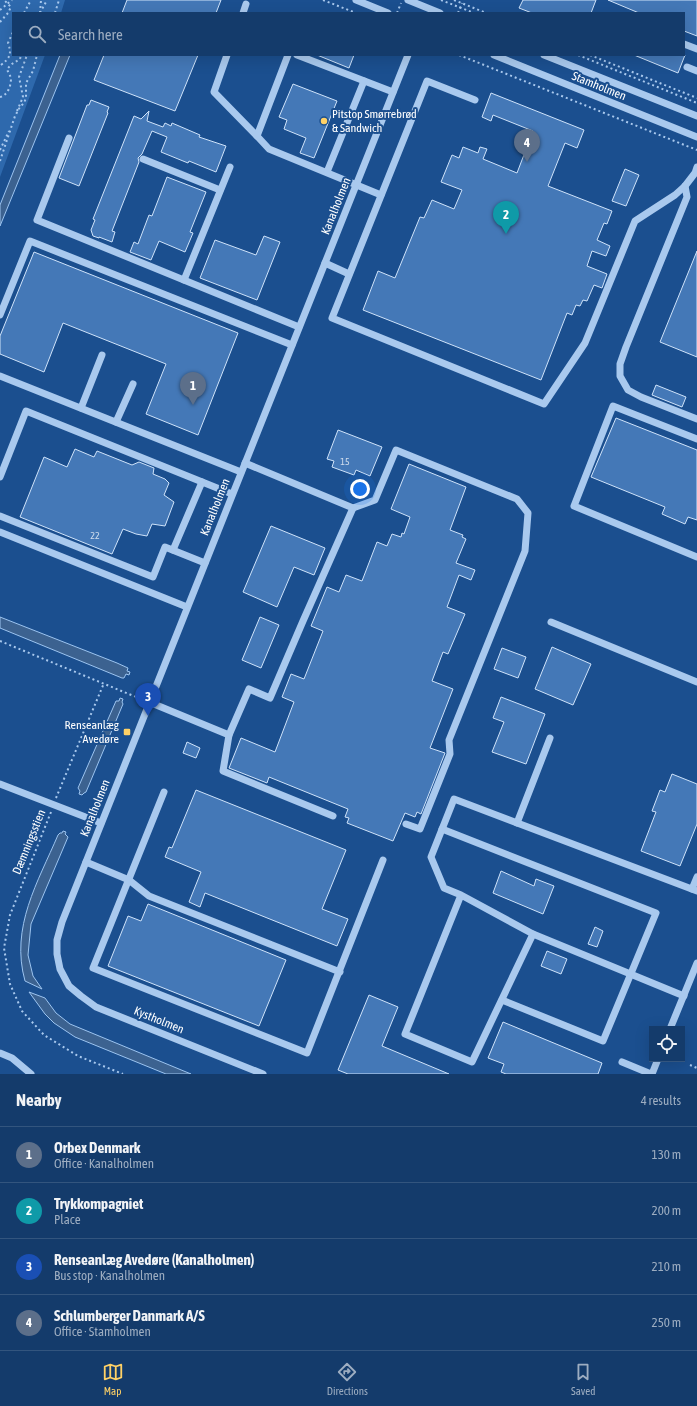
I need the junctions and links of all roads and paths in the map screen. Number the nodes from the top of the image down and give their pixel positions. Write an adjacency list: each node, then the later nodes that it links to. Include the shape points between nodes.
1 (5, 0): 13 (path); 15 (path)
2 (12, 0): 15 (path)
3 (31, 0): 20 (path)
4 (40, 0): 21 (path)
5 (47, 0): 22 (path)
6 (59, 0): 23 (path)
7 (323, 0): 25 (path)
8 (356, 0): 26 (street)
9 (402, 0): 27 (path)
10 (408, 0): 19 (street)
11 (442, 0): 17 (path)
12 (454, 0): 14 (path)
13 (0, 2)
14 (462, 3): 17 (path); 31 (path)
15 (8, 4): 18 (path); 32 (path, via 11,7)
16 (246, 4): 24 (street)
17 (460, 8): 29 (path); 30 (path)
18 (0, 10)
19 (425, 10): 28 (street)
20 (25, 12)
21 (40, 12)
22 (41, 12)
23 (55, 12)
24 (243, 12)
25 (353, 12)
26 (386, 12)
27 (397, 12)
28 (435, 12)
29 (458, 12)
30 (471, 12)
31 (484, 12)
32 (0, 22)
33 (12, 34): 48 (path, via 8,43 10,55)
34 (685, 44): 35 (street)
35 (697, 49)
36 (21, 56): 53 (path, via 7,69 11,77 9,87 4,96)
37 (28, 56): 58 (path, via 19,77 23,97)
38 (37, 56): 58 (path, via 33,71 26,82 26,98)
39 (227, 56): 59 (street, via 214,92)
40 (288, 56): 59 (street)
41 (300, 56): 51 (street)
42 (408, 56): 52 (street, Kanalholmen)
43 (462, 56): 63 (path)
44 (496, 56): 60 (street, Stamholmen)
45 (547, 56): 57 (street, Stamholmen)
46 (580, 56): 56 (path)
47 (592, 56): 54 (path)
48 (0, 65)
49 (687, 67): 50 (street)
50 (697, 71)
51 (364, 81): 52 (street); 68 (street)
52 (393, 92): 69 (street, Kanalholmen)
53 (0, 96)
54 (697, 98)
55 (475, 100): 72 (street, via 427,81)
56 (697, 103)
57 (697, 116)
58 (14, 122): 62 (path); 65 (path)
59 (257, 136): 68 (street, via 269,149)
60 (697, 137)
61 (69, 138): 75 (street, via 37,220)
62 (0, 150)
63 (697, 150)
64 (143, 159): 71 (street)
65 (0, 161)
66 (230, 167): 71 (street)
67 (696, 171): 70 (street)
68 (327, 172): 69 (street)
69 (356, 184): 72 (street); 73 (street, Kanalholmen)
70 (685, 186): 74 (street, via 635,221 585,343 544,404 332,318); 83 (street, via 687,197 624,353 620,364 620,376 628,390)
71 (220, 190): 75 (street)
72 (381, 195): 74 (street)
73 (324, 263): 74 (street); 77 (street, Kanalholmen)
74 (349, 274)
75 (184, 280): 77 (street)
76 (0, 315): 78 (street, via 30,240)
77 (299, 327): 78 (street, Kanalholmen)
78 (292, 345): 86 (street, Kanalholmen)
79 (102, 355): 82 (street)
80 (0, 376): 82 (street)
81 (132, 384): 84 (street)
82 (81, 408): 84 (street)
83 (697, 419)
84 (116, 422): 87 (street)
85 (697, 440): 95 (street, via 613,406 574,506)
86 (245, 463): 87 (street, Kanalholmen); 91 (street)
87 (241, 472): 90 (street, Kanalholmen)
88 (0, 477): 89 (street, via 26,411)
89 (202, 482): 90 (street); 94 (street)
90 (232, 494): 96 (street, Kanalholmen)
91 (353, 508): 103 (street, via 270,698 249,689); 111 (street, via 375,500 396,450 517,499 528,513 526,551 449,740 450,754 420,829)
92 (0, 516): 94 (street, via 153,576 165,547)
93 (0, 532): 97 (street)
94 (173, 550): 96 (street)
95 (697, 557)
96 (205, 563): 97 (street, Kanalholmen)
97 (188, 607): 102 (street, Kanalholmen)
98 (551, 622): 100 (street)
99 (0, 641): 101 (path)
100 (697, 682)
101 (104, 683): 102 (path); 107 (path, Dæmningsstien)
102 (150, 702): 103 (street); 109 (street, Kanalholmen)
103 (229, 735): 108 (street, via 223,771)
104 (550, 738): 110 (street)
105 (0, 784): 107 (street)
106 (164, 792): 116 (street)
107 (54, 805): 109 (street); 133 (path, Dæmningsstien, via 10,915 4,948 10,984 22,1011 44,1036 78,1056)
108 (333, 816)
109 (101, 823): 114 (street, Kanalholmen)
110 (517, 823): 112 (street, via 454,798); 117 (street)
111 (406, 824)
112 (442, 828): 118 (street, via 431,857 444,888); 123 (street, via 656,912)
113 (383, 860): 122 (street)
114 (86, 862): 116 (street); 121 (street, Kanalholmen, via 57,940)
115 (697, 877): 117 (street)
116 (129, 880): 122 (street, via 149,896); 122 (street, via 93,968 307,1053)
117 (694, 890)
118 (462, 895): 119 (street); 125 (street, via 405,1034 472,1062)
119 (533, 934): 123 (street); 125 (street)
120 (697, 964): 124 (street)
121 (60, 969): 134 (street, Kystholmen, via 69,986 96,1007)
122 (340, 972)
123 (631, 974): 124 (street); 125 (street, via 603,1041)
124 (684, 996): 126 (street)
125 (502, 1000)
126 (671, 1026)
127 (0, 1053): 132 (street, via 12,1058)
128 (622, 1062): 135 (street)
129 (657, 1062): 135 (street)
130 (690, 1065): 131 (path)
131 (697, 1068)
132 (31, 1074)
133 (123, 1074)
134 (263, 1074)
135 (652, 1074)

